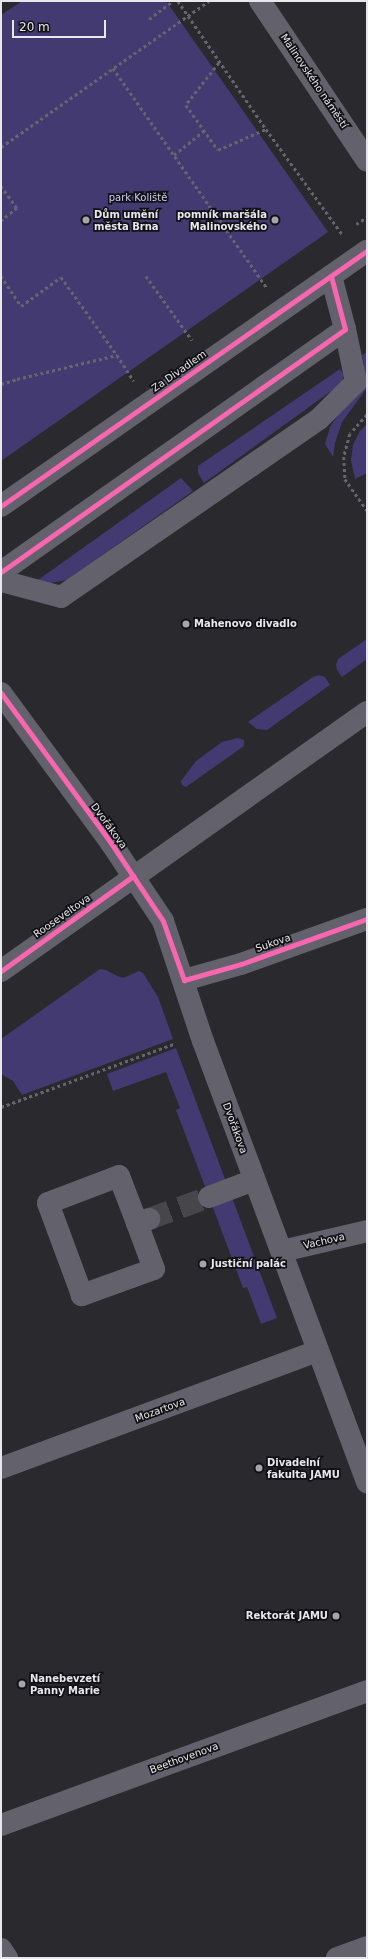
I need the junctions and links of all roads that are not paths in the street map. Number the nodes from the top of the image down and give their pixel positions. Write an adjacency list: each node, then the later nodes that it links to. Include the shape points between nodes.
1 (260, 1): 2 (street, Malinovského náměstí)
2 (367, 161)
3 (363, 253): 4 (street, Za Divadlem)
4 (331, 276): 5 (street); 6 (street, Za Divadlem)
5 (345, 329): 7 (street); 8 (street, via 356,382 319,420 61,597)
6 (1, 506)
7 (1, 572)
8 (1, 581)
9 (1, 693): 11 (street, Dvořákova)
10 (367, 712): 11 (street, Rooseveltova)
11 (133, 876): 13 (street, Rooseveltova); 14 (street, Dvořákova, via 163,921)
12 (367, 919): 14 (street, Sukova, via 241,964)
13 (1, 971)
14 (184, 980): 15 (street, Dvořákova, via 203,1041)
15 (254, 1180): 16 (street); 19 (street, Dvořákova)
16 (209, 1197)
17 (143, 1221): 17 (street, via 119,1176 48,1203 82,1295 154,1269)
18 (367, 1231): 19 (street, Vachova)
19 (282, 1251): 20 (street, Dvořákova)
20 (318, 1351): 21 (street, Mozartova); 22 (street, Dvořákova)
21 (1, 1468)
22 (367, 1483)
23 (367, 1691): 24 (street, Beethovenova)
24 (1, 1825)
25 (367, 1947): 28 (street)
26 (1, 1949): 27 (street)
27 (7, 1958)
28 (337, 1958)

